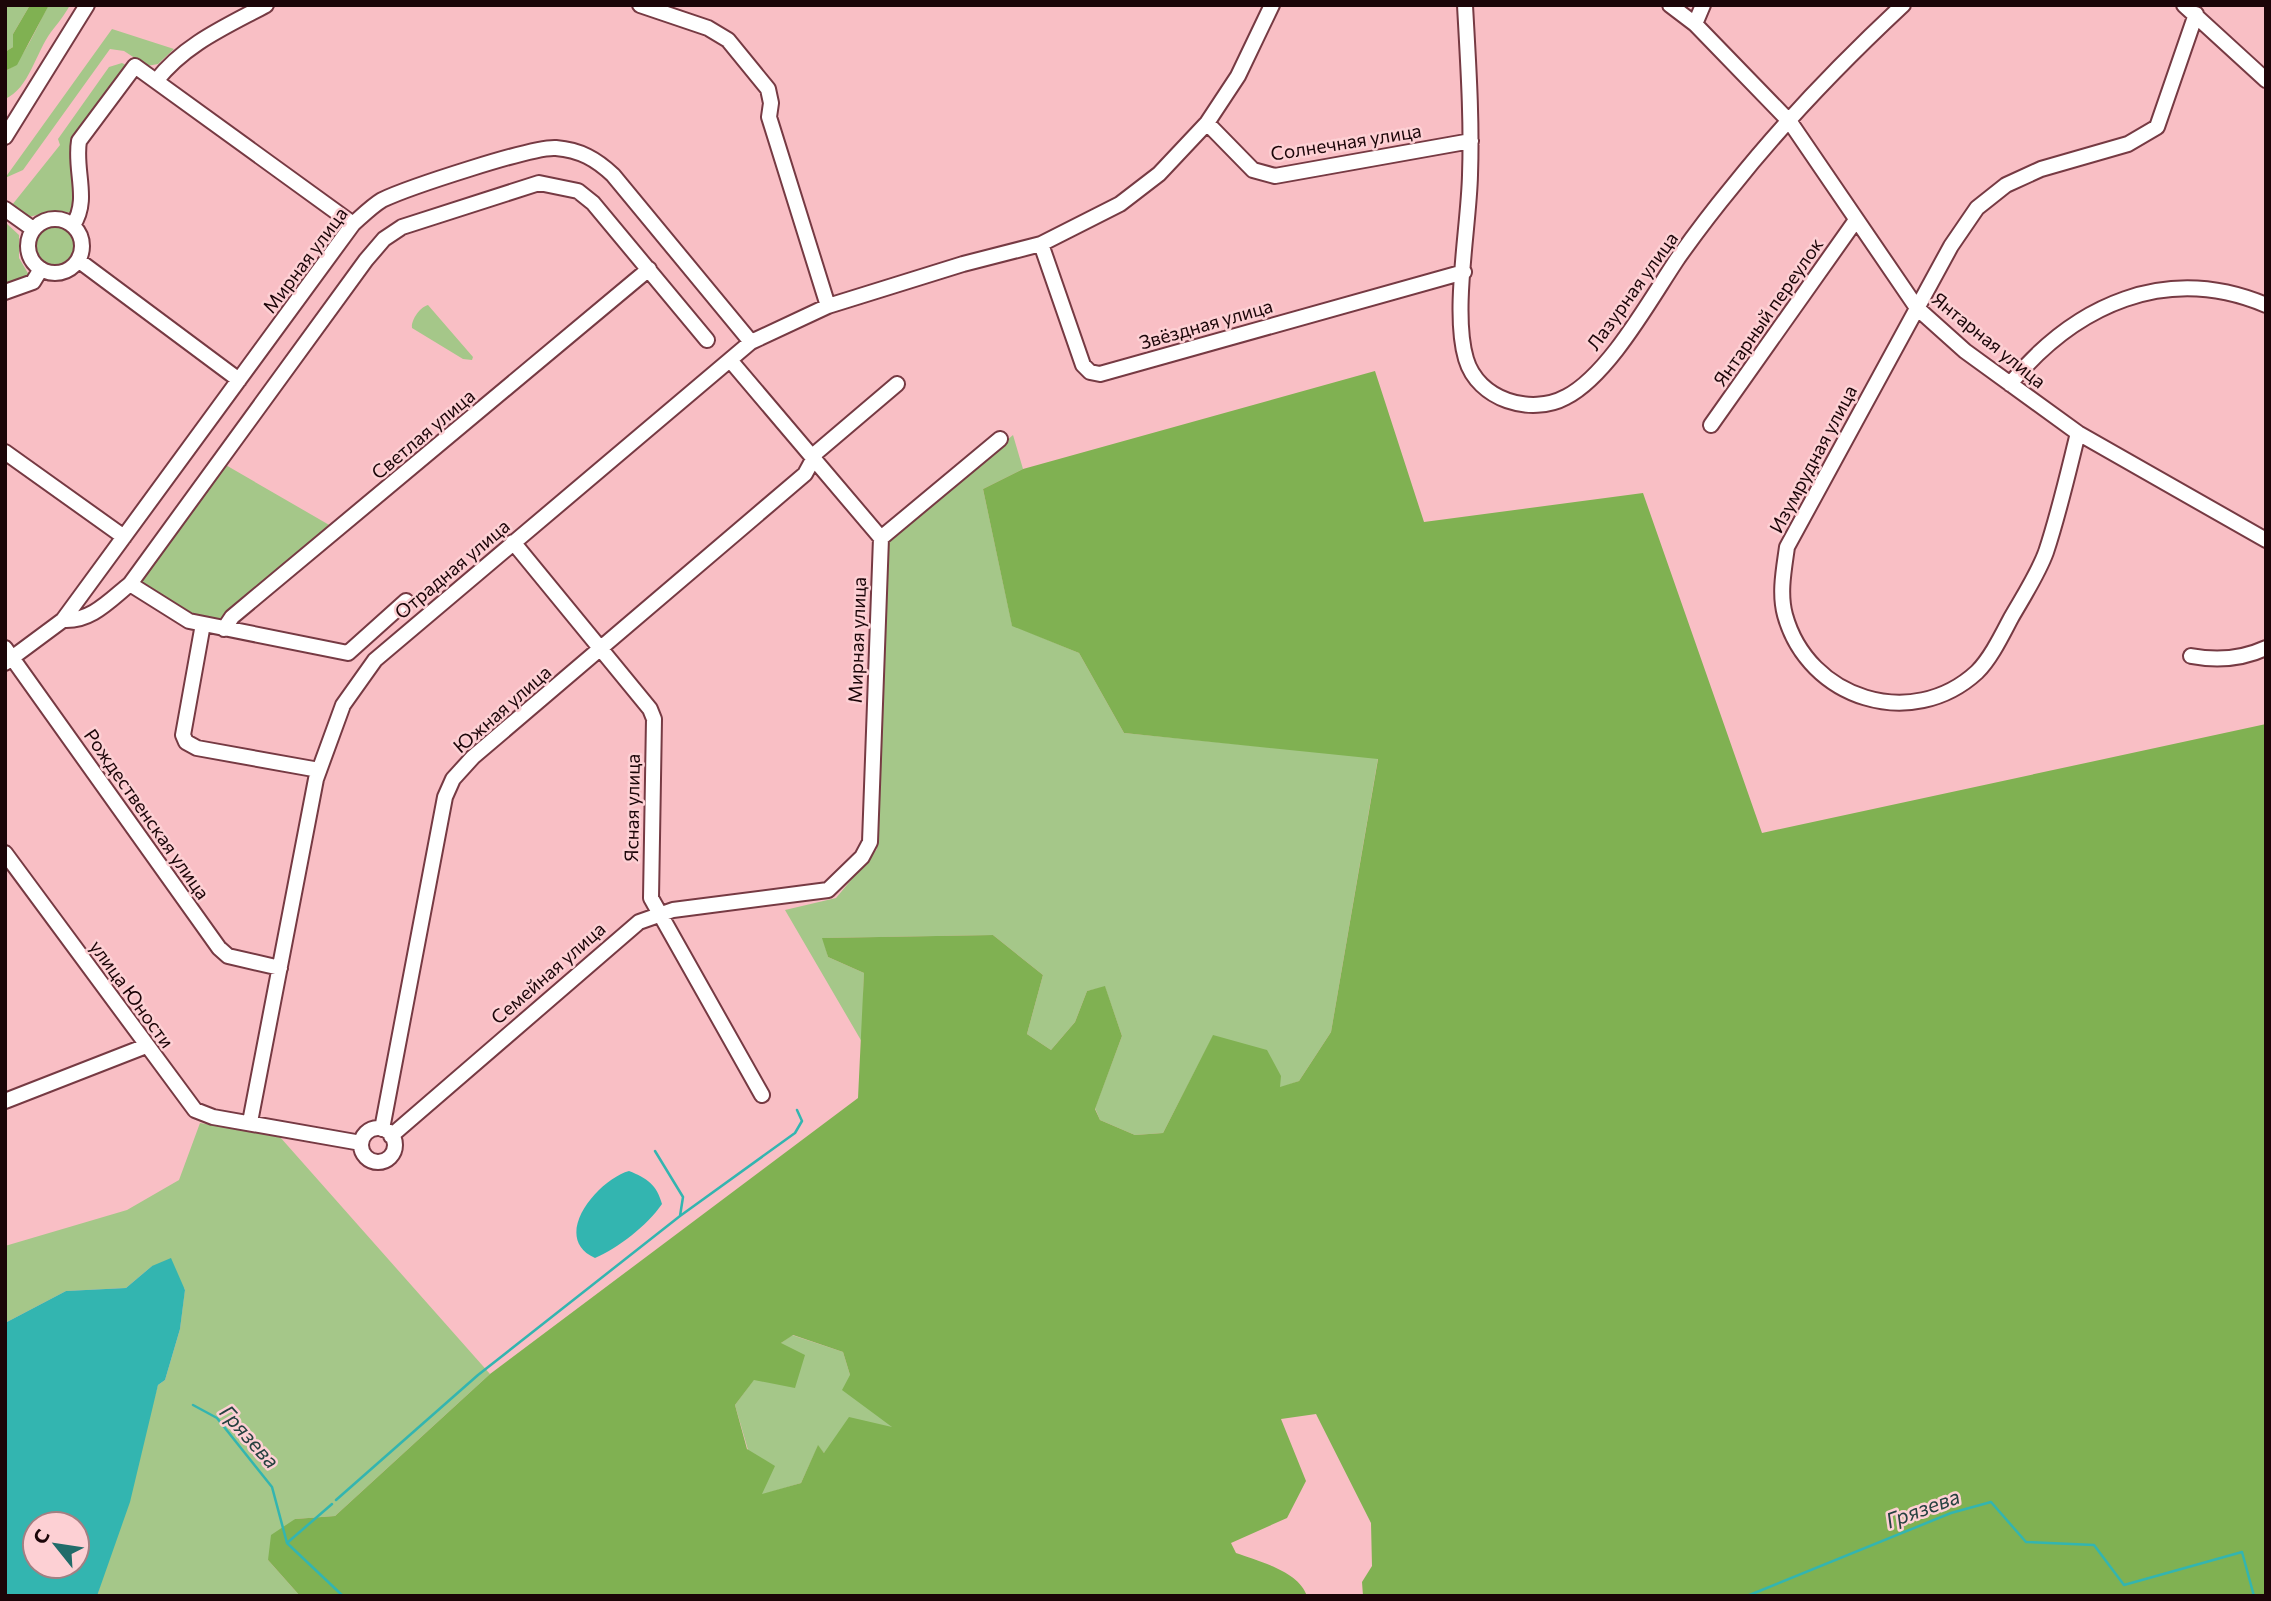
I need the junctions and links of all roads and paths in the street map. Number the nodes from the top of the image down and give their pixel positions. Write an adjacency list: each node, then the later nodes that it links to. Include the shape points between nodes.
1 (87, 5): 15 (street)
2 (266, 5): 12 (street, via 178,55)
3 (640, 5): 29 (street, via 720,34 768,89 769,117)
4 (1272, 5): 14 (street, Отрадная улица, via 1238,76)
5 (1465, 5): 16 (street, Лазурная улица)
6 (1670, 5): 10 (street, Янтарная улица)
7 (1703, 5): 10 (street)
8 (1903, 5): 13 (street, Лазурная улица)
9 (2190, 9): 11 (street); 30 (street, Изумрудная улица, via 2157,127 2127,144 2041,169 2006,185 1977,208)
10 (1695, 24): 13 (street, Янтарная улица)
11 (2266, 80)
12 (156, 81): 19 (street); 20 (street, via 135,66 79,141 82,207)
13 (1790, 122): 18 (street, Янтарная улица); 26 (street, Лазурная улица, via 1680,255 1616,350 1568,397 1551,404 1521,406 1505,400 1477,378 1467,363 1460,334)
14 (1207, 123): 16 (street, Солнечная улица, via 1253,170 1275,176); 22 (street, Отрадная улица, via 1159,174 1120,204)
15 (5, 137)
16 (1471, 141): 26 (street, Лазурная улица)
17 (5, 209): 21 (street)
18 (1856, 220): 30 (street, Янтарная улица); 37 (street, Янтарный переулок)
19 (353, 224): 32 (street, Мирная улица, via 382,201 527,152 554,148 577,152 598,160 613,174); 34 (street, Мирная улица)
20 (74, 225): 21 (street, via 52,218); 23 (street, via 82,242)
21 (33, 229): 24 (street, via 28,249)
22 (1041, 244): 26 (street, Звёздная улица, via 1083,365 1100,374); 29 (street, Отрадная улица)
23 (78, 260): 24 (street, via 59,273); 34 (street)
24 (41, 269): 27 (street, via 33,282)
25 (649, 270): 31 (street, Мирная улица); 46 (street, Мирная улица, via 593,203 561,185 540,183 402,227 366,260); 50 (street, Светлая улица, via 232,617)
26 (1464, 272)
27 (5, 292)
28 (2266, 305): 36 (street, via 2206,289 2166,289 2123,298 2087,313 2052,338)
29 (828, 306): 32 (street, Отрадная улица)
30 (1917, 308): 36 (street, Янтарная улица); 38 (street, Изумрудная улица, via 1787,547 1785,614 1798,648 1819,672 1844,691 1897,704 1955,687 1978,671 2045,554)
31 (707, 340)
32 (751, 342): 33 (street, Отрадная улица)
33 (730, 360): 41 (street); 45 (street, Отрадная улица)
34 (240, 380): 42 (street, Мирная улица)
35 (897, 384): 41 (street, Южная улица, via 817,452)
36 (2010, 384): 38 (street, Янтарная улица)
37 (1711, 425)
38 (2078, 433): 44 (street, Янтарная улица)
39 (1000, 439): 43 (street)
40 (5, 452): 42 (street)
41 (814, 461): 43 (street); 52 (street, Южная улица, via 806,474)
42 (124, 537): 48 (street, Мирная улица)
43 (881, 538): 57 (street, Мирная улица, via 870,842 862,857 828,890)
44 (2266, 540)
45 (513, 542): 52 (street, Ясная улица); 55 (street, Отрадная улица, via 375,660 343,705)
46 (130, 583): 48 (street, Мирная улица, via 97,612); 49 (street, via 189,621)
47 (406, 601): 50 (street, via 348,653)
48 (63, 620): 54 (street, Мирная улица)
49 (203, 624): 50 (street); 55 (street, via 183,735 186,742)
50 (225, 629)
51 (2266, 648): 53 (street, via 2250,655)
52 (600, 649): 58 (street, Ясная улица, via 654,719 649,889); 64 (street, Южная улица, via 473,757 453,779 445,797)
53 (2191, 656)
54 (8, 657): 59 (street, Рождественская улица, via 219,948 228,956)
55 (318, 771): 59 (street, Отрадная улица)
56 (5, 853): 60 (street, улица Юности)
57 (758, 899): 58 (street, Семейная улица)
58 (656, 913): 61 (street, Ясная улица); 64 (street, Семейная улица, via 639,922)
59 (280, 968): 63 (street, Отрадная улица)
60 (146, 1046): 62 (street); 63 (street, улица Юности, via 195,1110)
61 (762, 1095)
62 (5, 1101)
63 (250, 1122): 65 (street, улица Юности)
64 (387, 1133): 65 (street, via 366,1133); 65 (street, via 393,1152 381,1162 366,1157)
65 (361, 1143)

